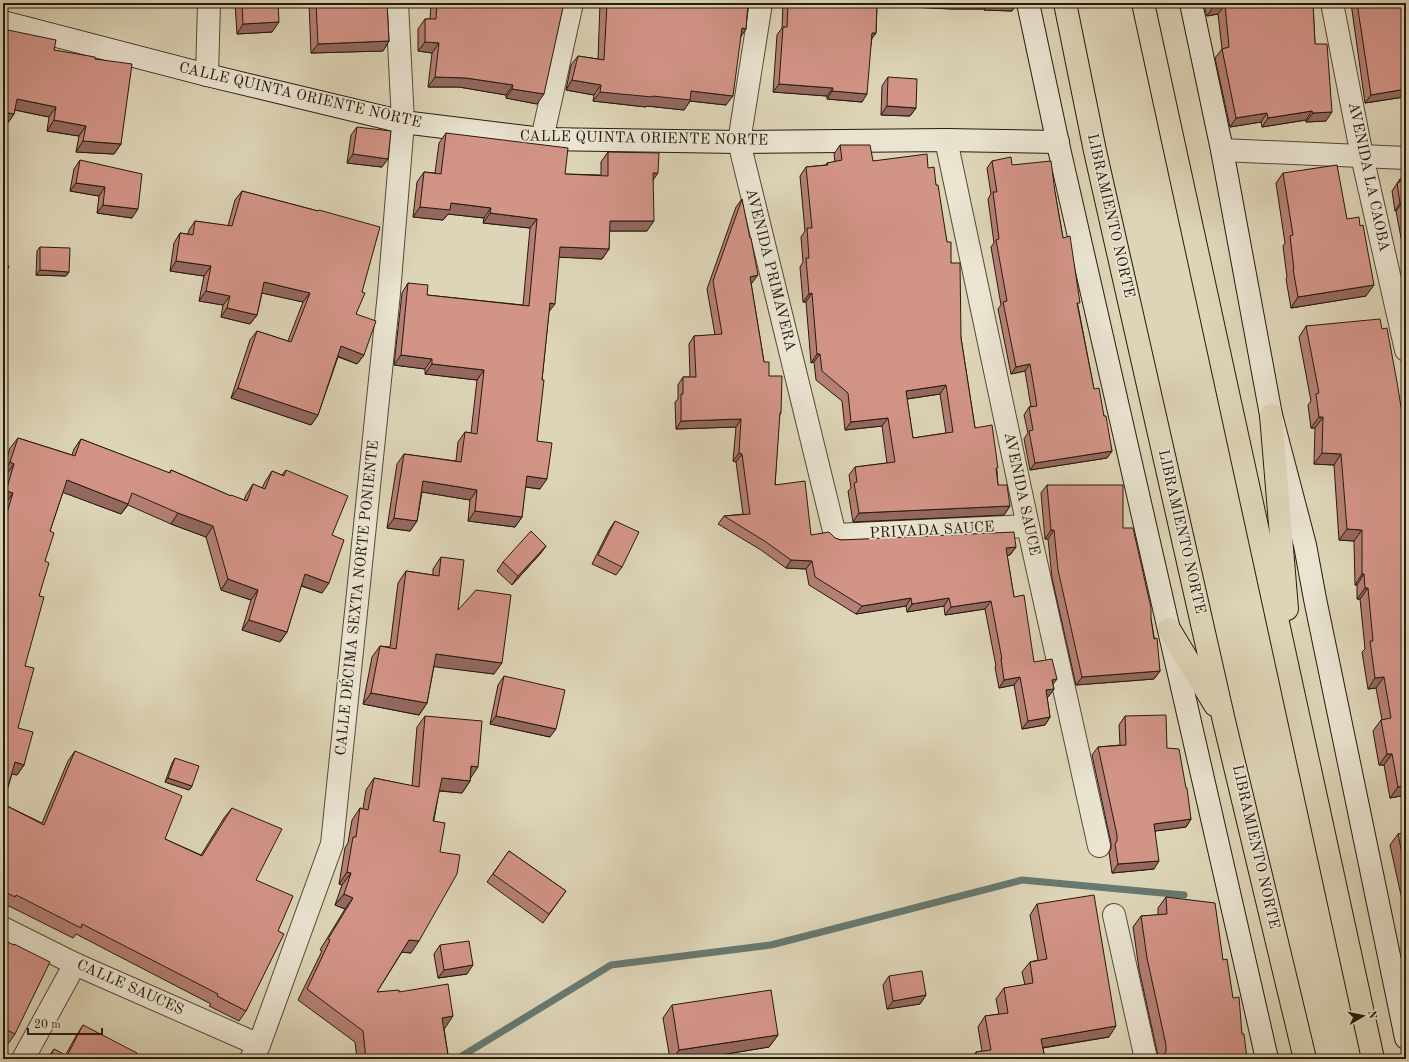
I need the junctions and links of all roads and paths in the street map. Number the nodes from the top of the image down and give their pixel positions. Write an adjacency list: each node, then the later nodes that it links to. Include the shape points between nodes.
1 (209, 3): 11 (street)
2 (397, 3): 12 (street, CALLE DÉCIMA SEXTA NORTE PONIENTE)
3 (572, 3): 13 (street)
4 (761, 3): 15 (street, AVENIDA PRIMAVERA)
5 (1028, 3): 16 (street)
6 (1065, 3): 26 (highway, LIBRAMIENTO NORTE, via 1095,151)
7 (1143, 3): 25 (highway)
8 (1192, 3): 17 (street)
9 (1332, 3): 18 (street, AVENIDA LA CAOBA)
10 (3, 22): 11 (street, CALLE QUINTA ORIENTE NORTE)
11 (207, 75): 12 (street, CALLE QUINTA ORIENTE NORTE)
12 (403, 122): 13 (street, CALLE QUINTA ORIENTE NORTE); 32 (street, CALLE DÉCIMA SEXTA NORTE PONIENTE, via 389,293 332,844)
13 (542, 139): 15 (street, CALLE QUINTA ORIENTE NORTE)
14 (946, 140): 15 (street, CALLE QUINTA ORIENTE NORTE); 16 (street, CALLE QUINTA ORIENTE NORTE); 22 (street, AVENIDA SAUCE)
15 (739, 142): 23 (street, AVENIDA PRIMAVERA)
16 (1058, 142): 24 (street)
17 (1222, 150): 18 (street); 21 (street)
18 (1362, 156): 19 (street); 20 (street, AVENIDA LA CAOBA)
19 (1406, 158)
20 (1406, 350)
21 (1271, 416): 25 (highway); 31 (street, via 1305,545)
22 (1028, 526): 23 (street, PRIVADA SAUCE); 27 (street, AVENIDA SAUCE)
23 (835, 535)
24 (1169, 629): 26 (highway); 35 (street)
25 (1293, 694): 37 (highway)
26 (1224, 721): 36 (highway, LIBRAMIENTO NORTE)
27 (1099, 846)
28 (1114, 916): 34 (street)
29 (3, 928): 30 (street, CALLE SAUCES)
30 (75, 964): 32 (street, CALLE SAUCES); 33 (street)
31 (1406, 1038)
32 (255, 1052)
33 (23, 1059)
34 (1146, 1059)
35 (1267, 1059)
36 (1305, 1059)
37 (1373, 1059)

